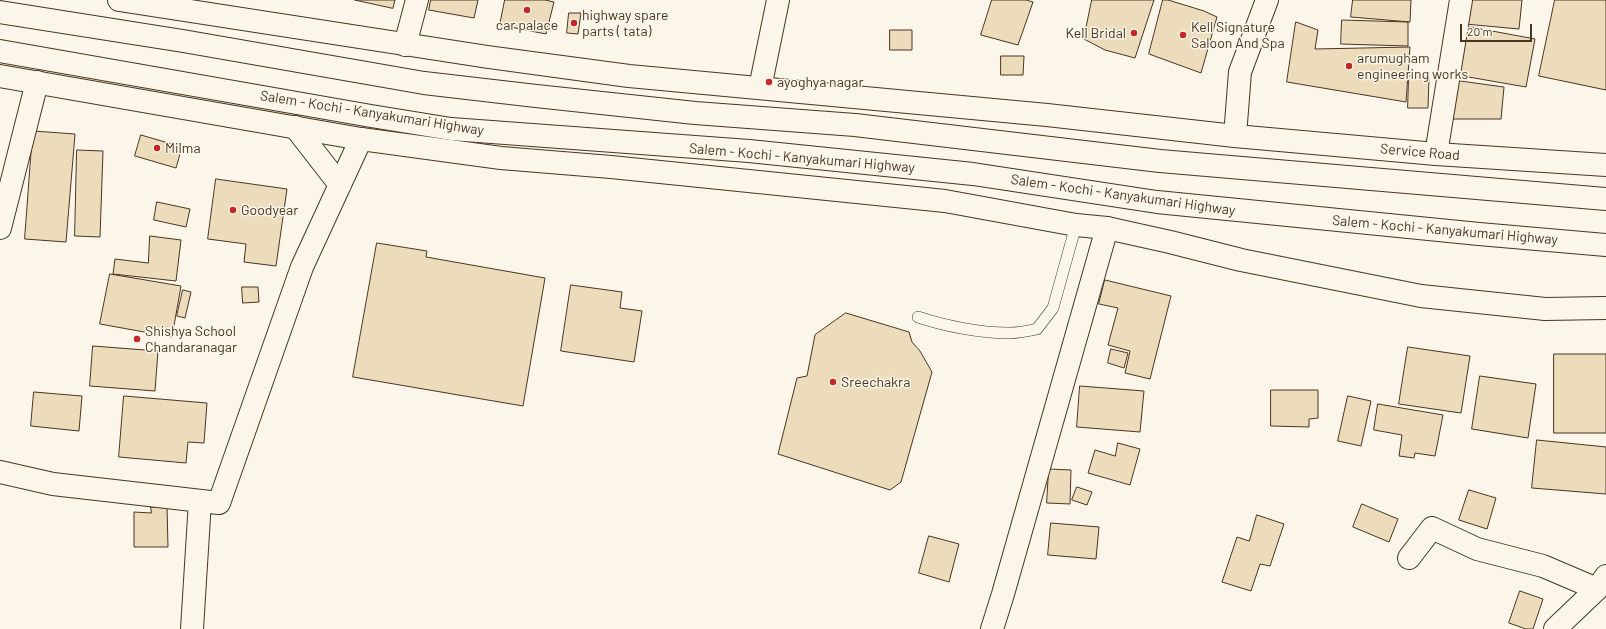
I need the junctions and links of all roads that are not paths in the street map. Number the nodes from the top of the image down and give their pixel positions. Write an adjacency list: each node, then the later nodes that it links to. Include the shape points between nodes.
1 (119, 0): 6 (main road, Service Road)
2 (417, 0): 8 (main road)
3 (778, 0): 12 (main road)
4 (1267, 0): 14 (main road, via 1240,72)
5 (1461, 0): 16 (main road)
6 (146, 2): 8 (main road, Service Road)
7 (0, 12): 19 (main road, via 424,83 695,113 855,125 1160,161)
8 (405, 45): 12 (main road, Service Road, via 629,76)
9 (0, 51): 23 (main road, Salem - Kochi - Kanyakumari Highway, via 451,129 749,151 973,174 1158,202)
10 (0, 76): 11 (main road)
11 (37, 82): 13 (main road); 21 (main road)
12 (760, 88): 14 (main road, Service Road)
13 (296, 127): 15 (main road); 18 (main road)
14 (1235, 136): 16 (main road, Service Road)
15 (360, 139): 18 (main road); 20 (main road, via 501,158 945,201)
16 (1436, 154): 17 (main road, Service Road)
17 (1606, 165)
18 (340, 185): 27 (main road, via 302,267 219,503)
19 (1606, 199)
20 (1076, 225): 22 (main road); 25 (lane, via 1053,308 1036,329 1010,334 966,329)
21 (0, 228)
22 (1107, 228): 24 (main road, via 1241,260 1421,296 1545,309); 31 (main road)
23 (1606, 245)
24 (1606, 308)
25 (918, 317)
26 (0, 472): 27 (main road, via 53,484)
27 (200, 501): 30 (main road)
28 (1409, 558): 29 (main road, via 1432,528 1477,549)
29 (1601, 583): 32 (main road)
30 (192, 629)
31 (992, 629)
32 (1555, 629)

